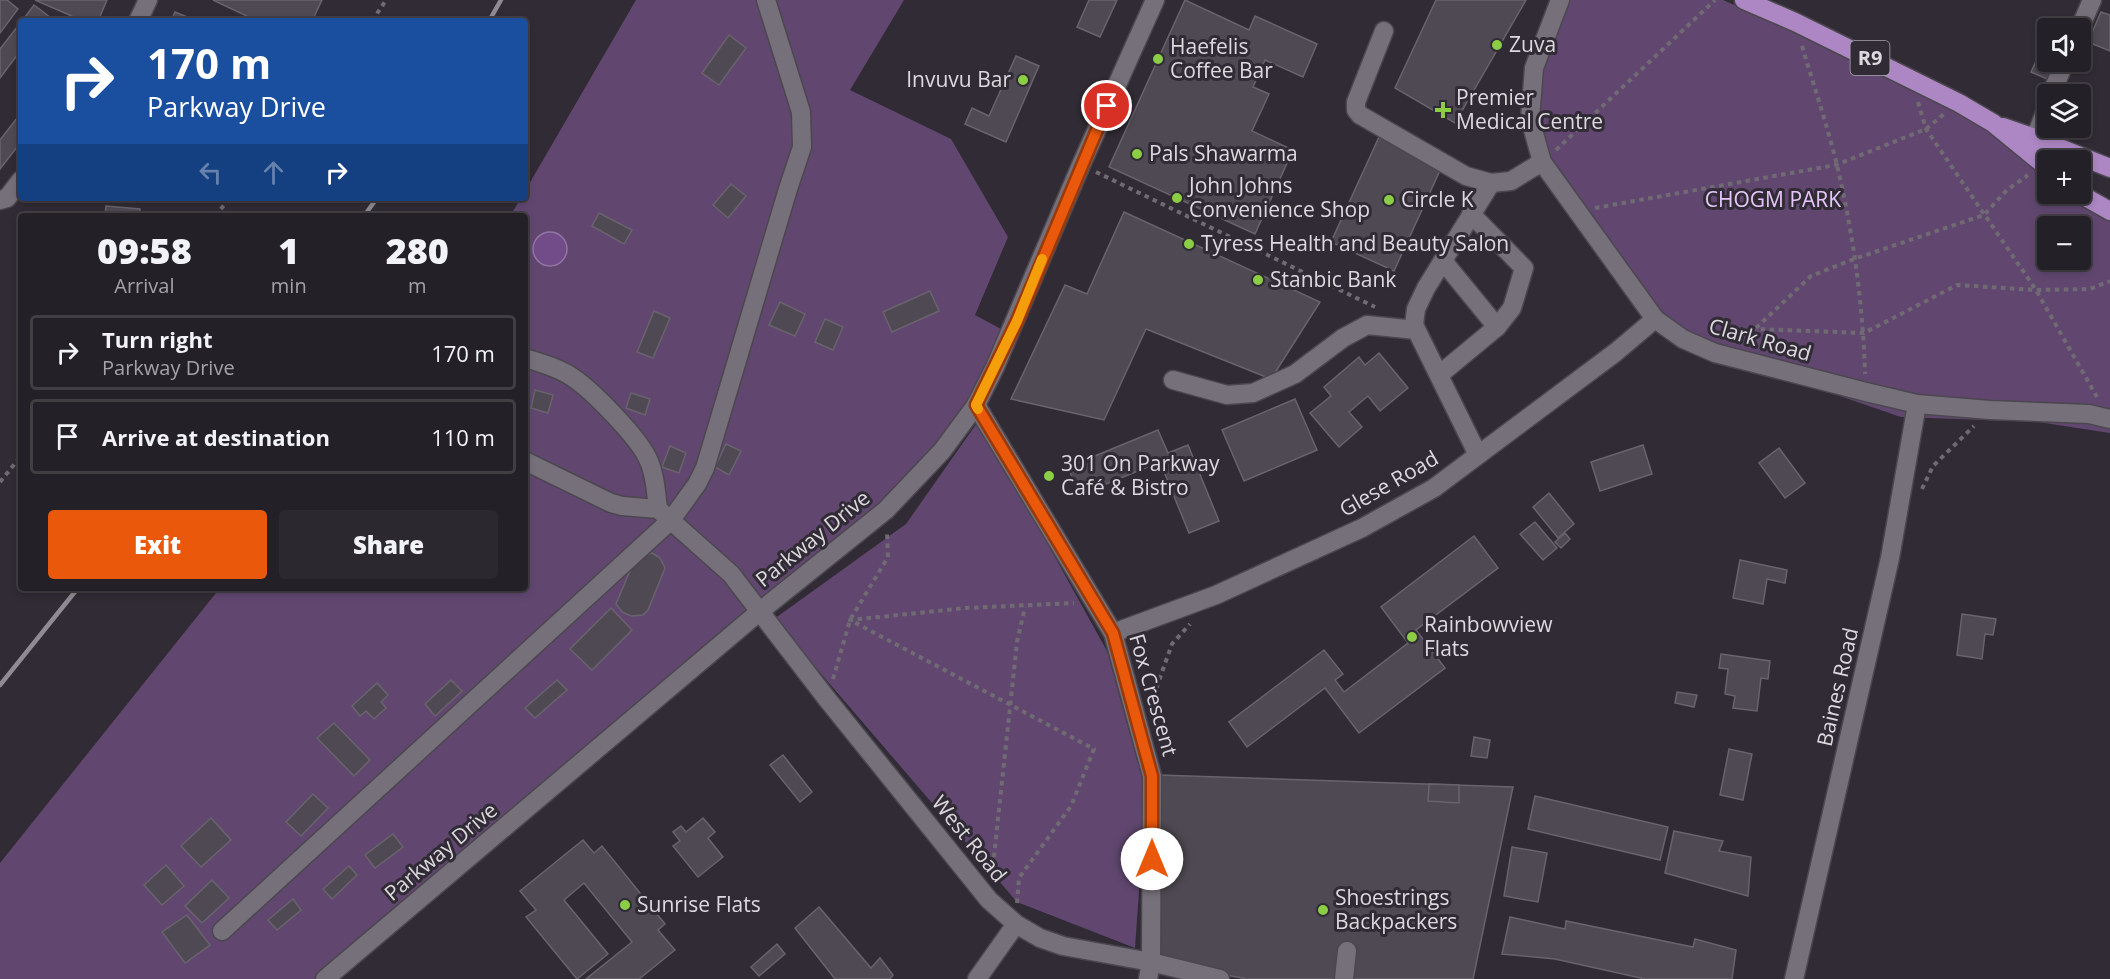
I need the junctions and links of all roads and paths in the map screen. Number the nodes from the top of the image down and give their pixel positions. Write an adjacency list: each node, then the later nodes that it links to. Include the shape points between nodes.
1 (148, 0): 9 (street)
2 (387, 0): 10 (path)
3 (766, 0): 61 (street, via 801,112 802,147 705,468 698,484)
4 (1155, 0): 21 (street, Parkway Drive)
5 (1560, 0): 20 (street, Clark Road, via 1534,68 1530,119)
6 (1715, 0): 20 (path)
7 (1744, 0): 12 (highway, R9)
8 (2092, 0): 11 (street)
9 (139, 18)
10 (374, 18)
11 (2084, 18)
12 (1796, 22): 14 (highway, R9); 22 (path)
13 (1384, 31): 25 (street, via 1356,102 1360,116 1466,176)
14 (1911, 78): 15 (highway, R9); 17 (path)
15 (1959, 103): 16 (highway, R9); 17 (path)
16 (1993, 123): 18 (highway, R9); 19 (highway, R9)
17 (1926, 129): 22 (path); 34 (path)
18 (2036, 138): 23 (highway, R9)
19 (2037, 159)
20 (1542, 162): 25 (street, via 1511,181); 30 (street, Clark Road)
21 (1082, 165): 39 (path); 52 (street, Parkway Drive, via 1017,321)
22 (1836, 165): 30 (path); 35 (path)
23 (2110, 168)
24 (2037, 171): 34 (path, via 2007,190)
25 (1491, 183): 33 (street)
26 (18, 184): 27 (street, via 7,198)
27 (0, 200)
28 (2091, 200): 31 (highway)
29 (228, 201): 32 (path)
30 (1577, 211): 40 (street, Clark Road)
31 (2110, 211)
32 (218, 213)
33 (1471, 214): 36 (street); 41 (street, via 1524,268 1512,308)
34 (1984, 215): 35 (path); 38 (path)
35 (1854, 259): 42 (path, via 1811,276); 44 (path)
36 (1443, 261): 41 (street); 43 (street, via 1416,309)
37 (2110, 281): 38 (path, via 2090,289)
38 (2036, 290): 44 (path, via 1958,285); 50 (path)
39 (1382, 309)
40 (1655, 320): 49 (street, Clark Road, via 1683,339 1715,353); 55 (street, Glese Road)
41 (1497, 327): 47 (street)
42 (1755, 329): 44 (path); 45 (path)
43 (1416, 330): 47 (street); 48 (street, via 1366,325 1295,374 1253,393 1227,395)
44 (1864, 333): 49 (path)
45 (1714, 335)
46 (528, 359): 61 (street, via 572,377 612,413 648,458)
47 (1439, 375): 55 (street)
48 (1173, 380)
49 (1866, 392): 51 (street, Clark Road)
50 (2098, 399)
51 (1917, 404): 53 (street, Clark Road); 80 (street, Baines Road, via 1890,558)
52 (976, 405): 60 (street, Parkway Drive, via 942,451); 62 (street, Fox Crescent)
53 (1990, 410): 54 (street, Clark Road, via 2088,414); 59 (path, via 1933,466)
54 (2110, 419)
55 (1478, 455): 67 (street, Glese Road, via 1434,488 1362,528 1216,595)
56 (18, 460): 58 (path)
57 (528, 462): 61 (street, via 611,503)
58 (0, 482)
59 (1917, 499)
60 (886, 510): 64 (street, Parkway Drive); 65 (path, via 888,557)
61 (665, 514): 64 (street, West Road, via 731,574); 73 (street)
62 (1095, 603): 63 (path); 67 (street, Fox Crescent)
63 (1025, 607): 65 (path, via 966,608); 69 (path)
64 (759, 612): 68 (street, West Road); 76 (street, Parkway Drive)
65 (850, 620): 68 (path); 69 (path)
66 (1194, 620): 70 (path, via 1172,644 1157,686)
67 (1113, 633): 75 (street, Fox Crescent, via 1152,776)
68 (827, 699): 71 (street, West Road)
69 (1011, 705): 71 (path); 72 (path, via 1094,749 1071,806 1019,878)
70 (1155, 720)
71 (989, 900): 72 (street, West Road)
72 (1016, 924): 75 (street, West Road, via 1040,938); 77 (street)
73 (222, 930)
74 (1347, 951): 79 (street)
75 (1149, 971): 78 (street, West Road)
76 (325, 979)
77 (977, 979)
78 (1220, 979)
79 (1344, 979)
80 (1794, 979)

